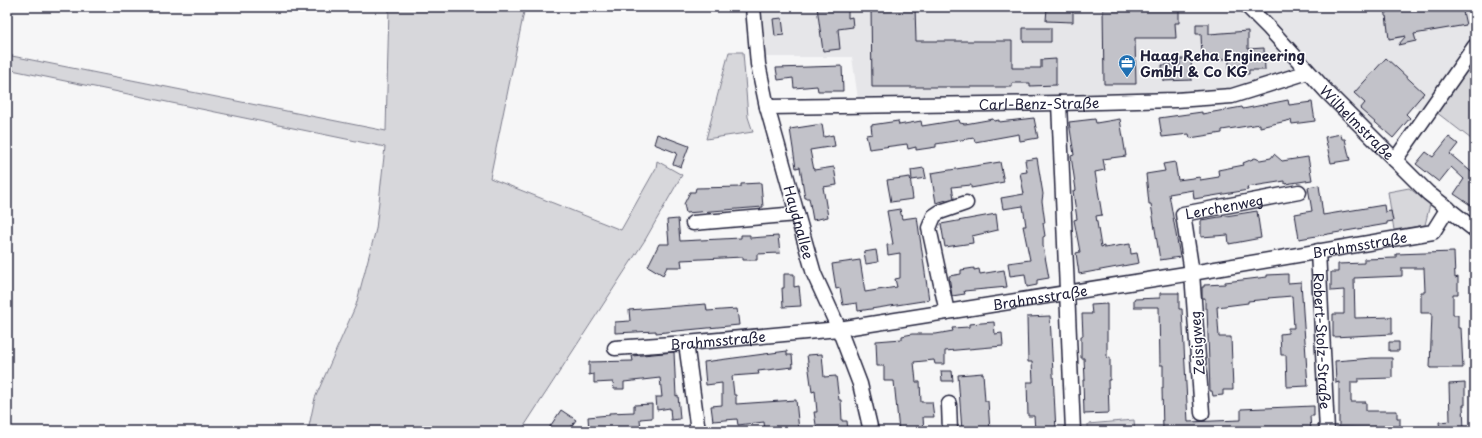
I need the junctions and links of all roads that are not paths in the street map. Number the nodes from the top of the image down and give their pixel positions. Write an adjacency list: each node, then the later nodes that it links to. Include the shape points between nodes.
1 (753, 7): 6 (street, Haydnallee, via 758,64)
2 (1248, 7): 4 (street, Wilhelmstraße)
3 (1475, 46): 7 (street)
4 (1308, 72): 5 (street, Carl-Benz-Straße, via 1232,96); 7 (street, Wilhelmstraße)
5 (1059, 103): 6 (street, Carl-Benz-Straße); 16 (street)
6 (767, 107): 11 (street, Haydnallee)
7 (1395, 160): 10 (street, Wilhelmstraße, via 1428,193)
8 (1299, 192): 15 (street, Lerchenweg, via 1183,214)
9 (966, 203): 17 (street, via 934,216 929,228)
10 (1448, 208): 13 (street, Wilhelmstraße); 14 (street, Brahmsstraße, via 1432,232)
11 (796, 214): 12 (street); 18 (street, Haydnallee, via 814,274)
12 (693, 223)
13 (1475, 230)
14 (1318, 251): 15 (street, Brahmsstraße); 27 (street, Robert-Stolz-Straße)
15 (1192, 273): 16 (street, Brahmsstraße); 22 (street, Zeisigweg)
16 (1067, 293): 17 (street, Brahmsstraße); 26 (street)
17 (947, 312): 18 (street, Brahmsstraße)
18 (839, 329): 19 (street, Brahmsstraße); 24 (street, Haydnallee, via 860,384)
19 (686, 343): 20 (street, Brahmsstraße); 23 (street)
20 (615, 348)
21 (949, 404): 25 (street)
22 (1202, 413)
23 (698, 431)
24 (871, 431)
25 (950, 431)
26 (1073, 431)
27 (1327, 431)

